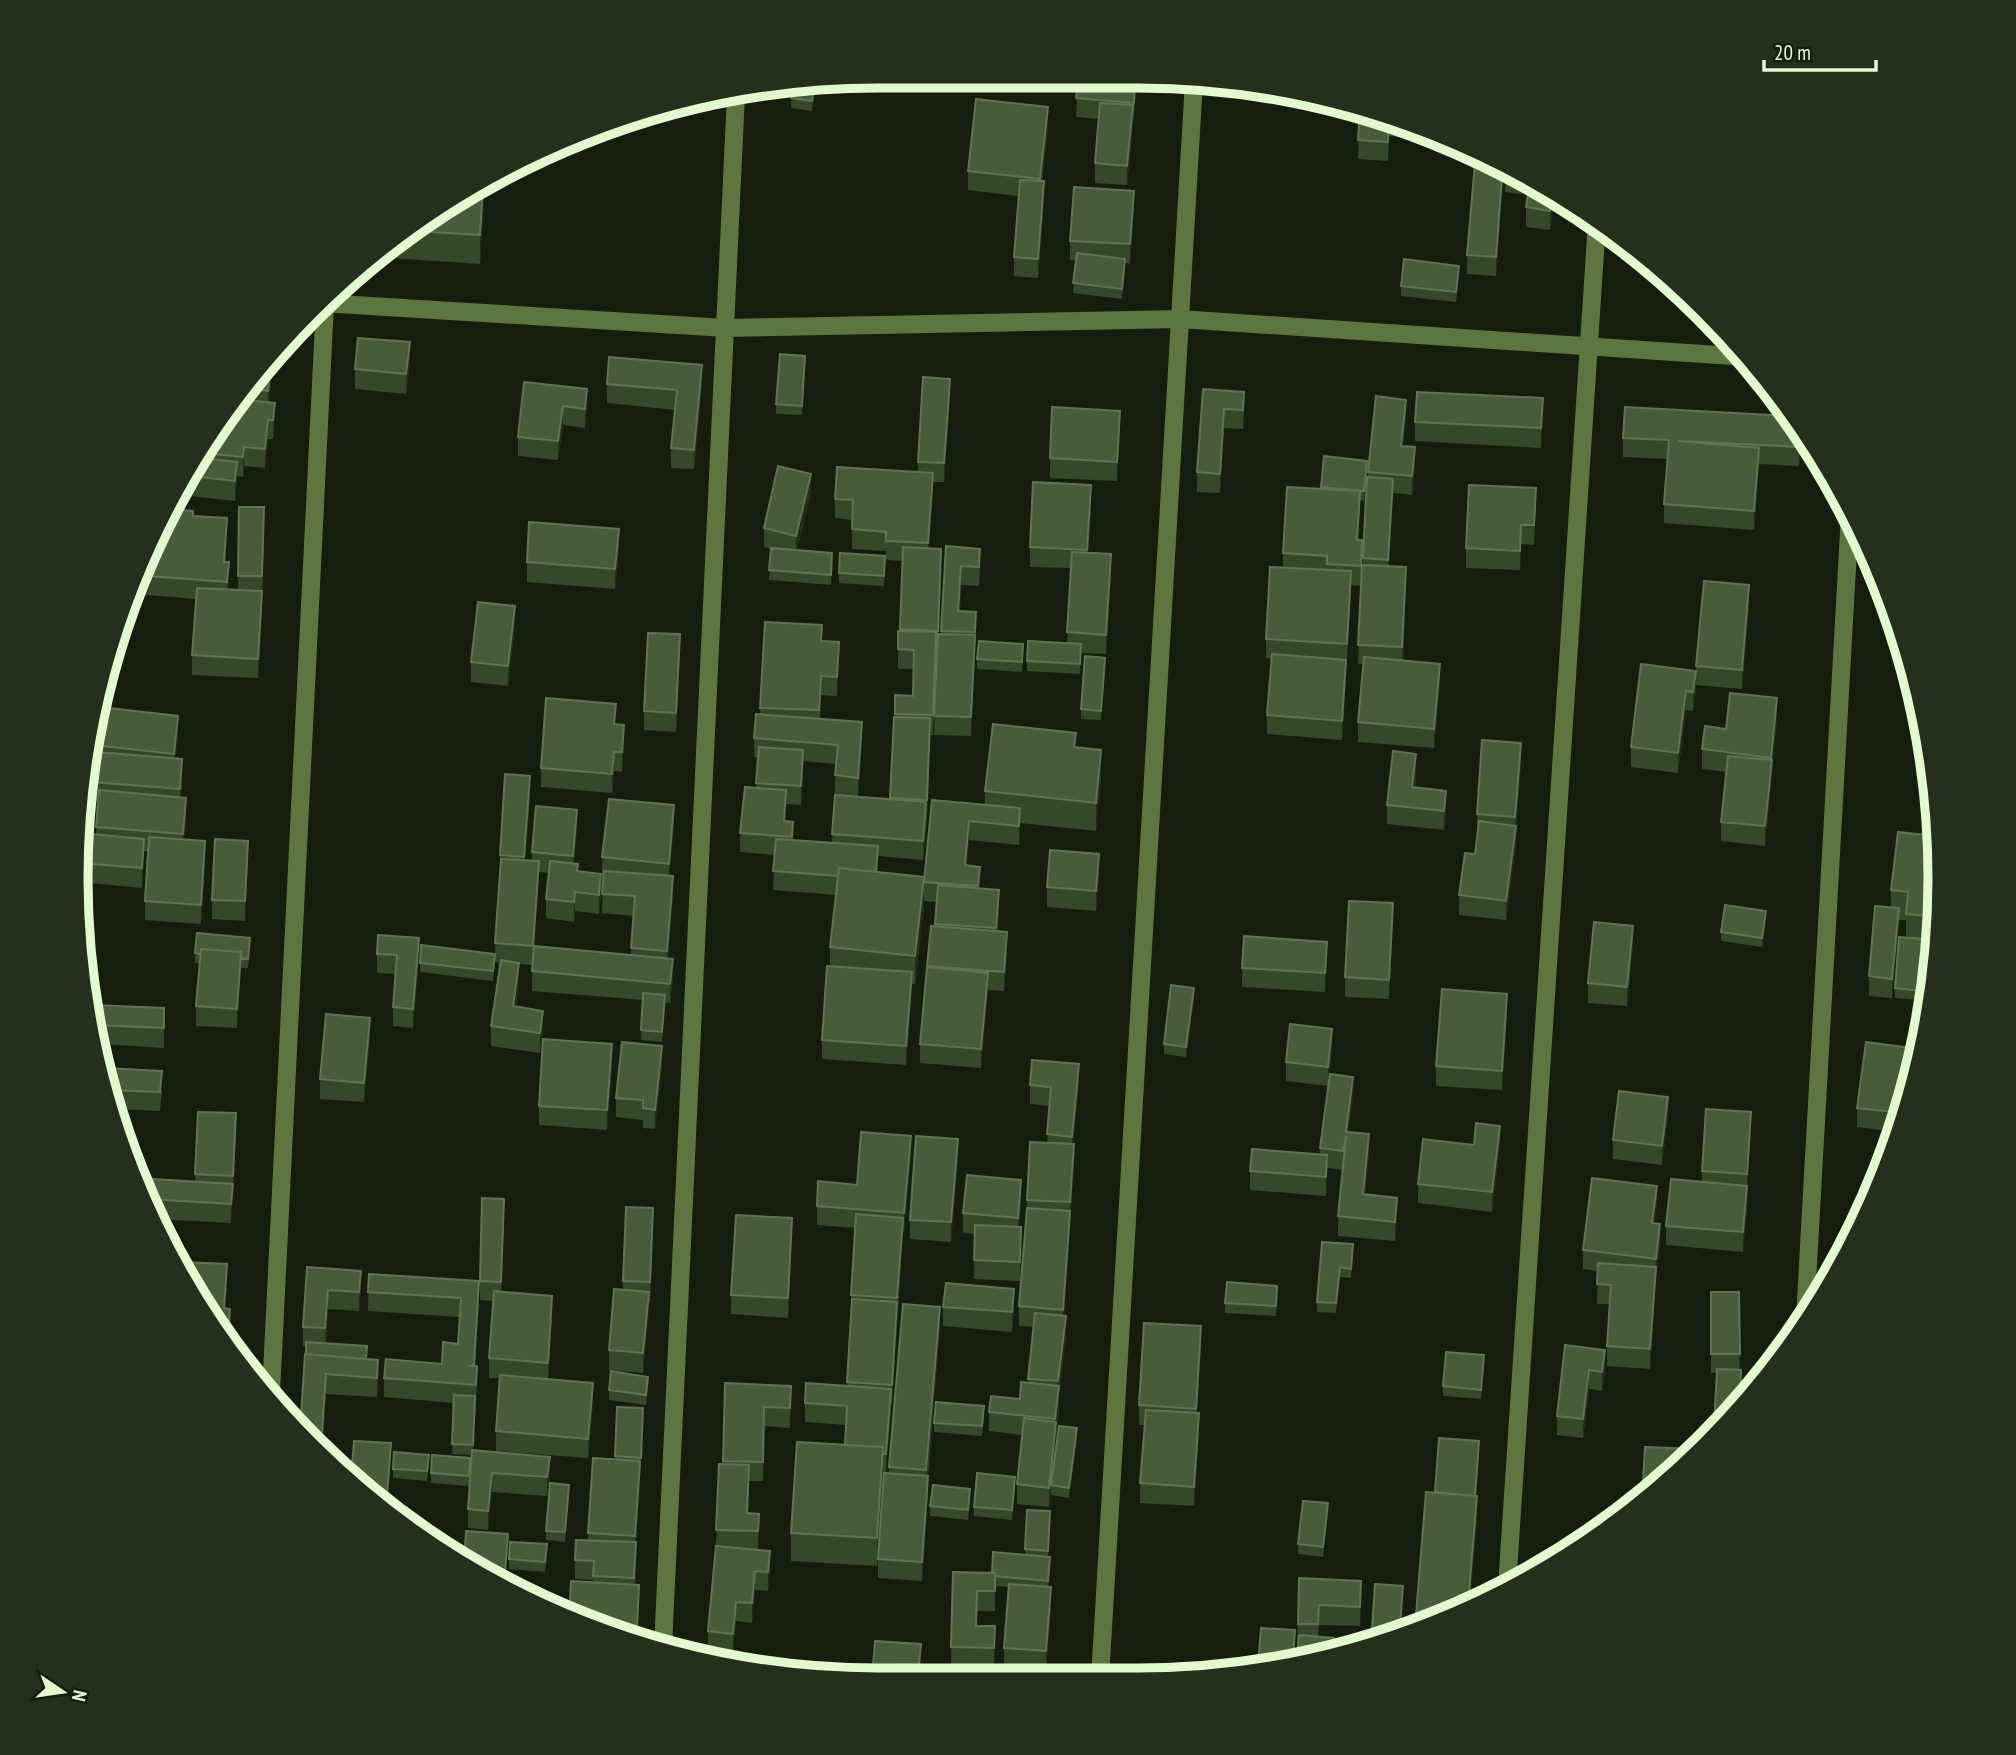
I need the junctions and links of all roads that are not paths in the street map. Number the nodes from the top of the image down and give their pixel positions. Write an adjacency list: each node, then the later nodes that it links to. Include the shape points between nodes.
1 (1194, 89): 6 (street)
2 (736, 101): 7 (street)
3 (1596, 235): 8 (street)
4 (336, 304): 7 (street)
5 (322, 316): 12 (street)
6 (1180, 319): 7 (street); 8 (street); 15 (street)
7 (726, 328): 14 (street)
8 (1589, 346): 9 (street); 13 (street)
9 (1731, 356)
10 (1849, 532): 11 (street)
11 (1806, 1299)
12 (271, 1383)
13 (1508, 1576)
14 (663, 1638)
15 (1101, 1668)

